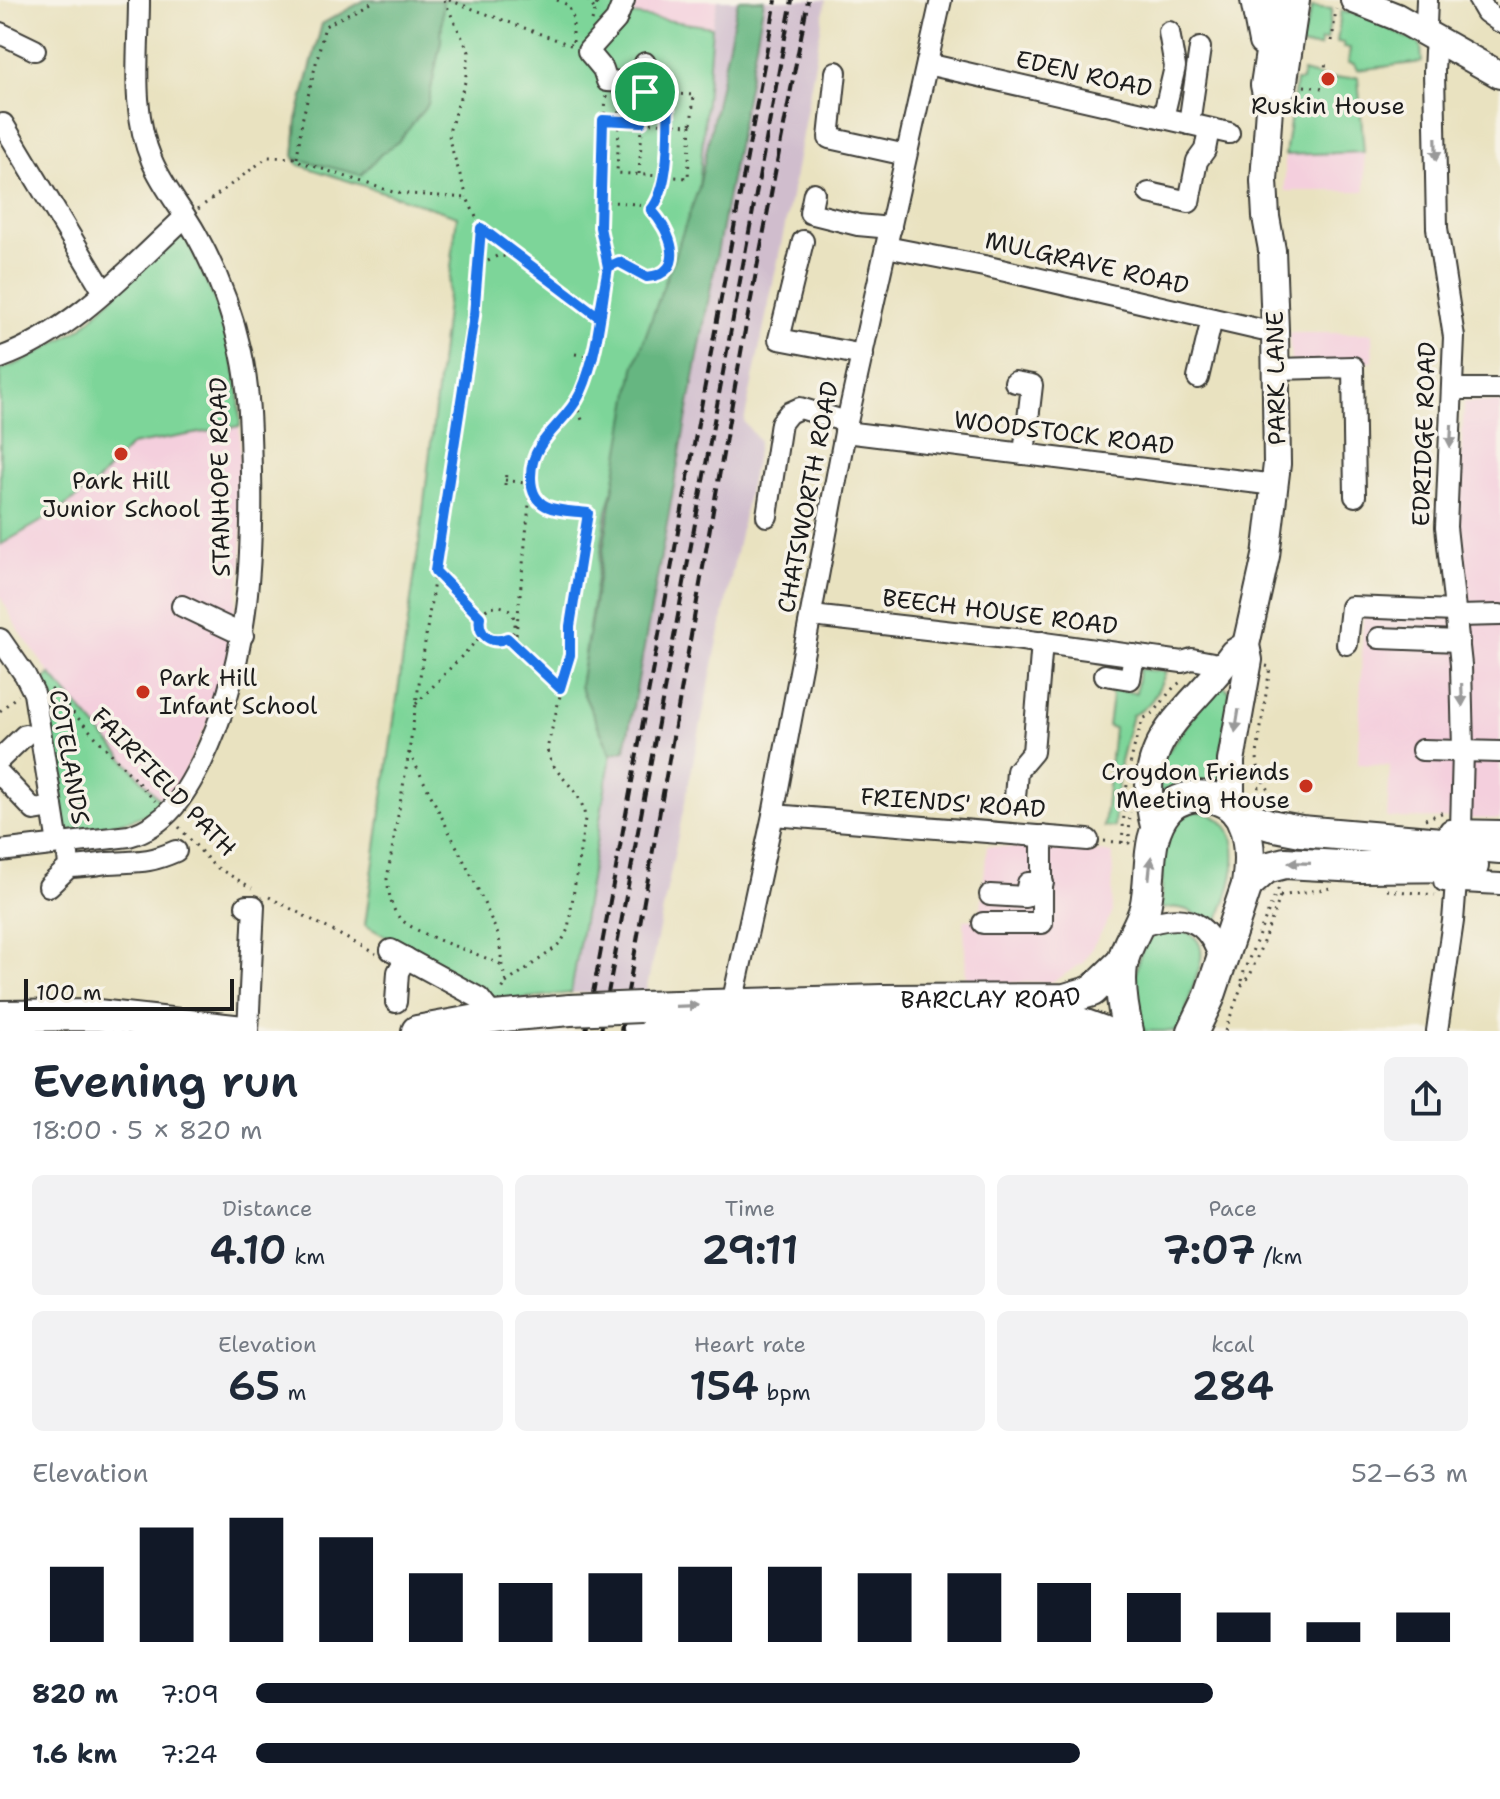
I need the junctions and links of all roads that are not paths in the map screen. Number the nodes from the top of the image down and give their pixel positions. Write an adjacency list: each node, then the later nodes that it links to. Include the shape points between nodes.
1 (139, 0): 28 (street, STANHOPE ROAD, via 140,120 151,160)
2 (624, 0): 17 (street, via 616,20 580,48 614,86 643,83)
3 (941, 0): 18 (street, CHATSWORTH ROAD)
4 (1254, 0): 16 (main road)
5 (1277, 0): 16 (main road, PARK LANE)
6 (1296, 0): 21 (main road, PARK LANE, via 1283,87)
7 (1427, 0): 13 (street, EDRIDGE ROAD, via 1426,24)
8 (1479, 0): 10 (street)
9 (1345, 4): 13 (main road, via 1386,12)
10 (1500, 22)
11 (1169, 32): 22 (street, via 1175,67)
12 (0, 33): 15 (street)
13 (1432, 36): 20 (main road); 39 (street, EDRIDGE ROAD, one-way to 39, via 1437,228 1452,316)
14 (1200, 48): 24 (street)
15 (34, 51)
16 (1266, 61): 21 (main road, PARK LANE)
17 (645, 63)
18 (927, 64): 22 (street, EDEN ROAD); 25 (street, CHATSWORTH ROAD)
19 (836, 72): 25 (street, via 829,138)
20 (1500, 75)
21 (1269, 108): 33 (main road, PARK LANE, via 1264,191)
22 (1163, 118): 24 (street, EDEN ROAD)
23 (3, 124): 31 (street)
24 (1209, 129): 27 (street, via 1189,202)
25 (906, 155): 29 (street, CHATSWORTH ROAD)
26 (814, 193): 29 (street, MULGRAVE ROAD, via 810,213)
27 (1149, 193)
28 (185, 217): 31 (street); 50 (street, STANHOPE ROAD, via 226,301 247,382 252,513)
29 (888, 238): 32 (street, MULGRAVE ROAD); 34 (street, CHATSWORTH ROAD)
30 (803, 241): 34 (street, via 779,339)
31 (104, 292): 35 (street, via 72,321)
32 (1212, 319): 33 (street, MULGRAVE ROAD); 37 (street)
33 (1275, 330): 36 (main road, PARK LANE)
34 (863, 355): 41 (street, CHATSWORTH ROAD)
35 (0, 358)
36 (1277, 369): 43 (main road, PARK LANE); 44 (street, via 1353,367)
37 (1198, 378)
38 (1015, 382): 42 (street, via 1032,385)
39 (1453, 389): 40 (street); 47 (street, EDRIDGE ROAD, one-way to 47, via 1446,527)
40 (1500, 389)
41 (846, 427): 42 (street, WOODSTOCK ROAD); 45 (street, WOODSTOCK ROAD, via 800,408 785,417); 49 (street, CHATSWORTH ROAD)
42 (1024, 454): 43 (street, WOODSTOCK ROAD)
43 (1275, 485): 57 (main road, PARK LANE)
44 (1355, 496)
45 (767, 516)
46 (182, 606): 50 (street)
47 (1456, 613): 48 (street); 53 (street, EDRIDGE ROAD); 55 (street, via 1351,607)
48 (1500, 615)
49 (812, 616): 54 (street, BEECH HOUSE ROAD); 73 (street, CHATSWORTH ROAD)
50 (243, 635): 80 (street, STANHOPE ROAD, via 212,740 168,814 129,836)
51 (1379, 638): 53 (street)
52 (0, 639): 58 (street, COTELANDS)
53 (1459, 641): 66 (street, EDRIDGE ROAD, one-way to 66)
54 (1042, 642): 56 (street, BEECH HOUSE ROAD); 70 (street, via 1033,752 1017,771)
55 (1347, 644)
56 (1134, 655): 59 (street, BEECH HOUSE ROAD); 62 (street, via 1130,679)
57 (1254, 655): 60 (main road, via 1233,653); 72 (main road, PARK LANE, one-way to 72, via 1231,761)
58 (16, 661): 61 (street); 71 (street, COTELANDS, via 36,681)
59 (1182, 662): 60 (street, BEECH HOUSE ROAD); 63 (street)
60 (1224, 665): 63 (main road)
61 (0, 675)
62 (1105, 675)
63 (1197, 696): 74 (main road, via 1156,750 1148,803)
64 (25, 735): 68 (street)
65 (1422, 750): 66 (street)
66 (1463, 750): 67 (street); 75 (street, EDRIDGE ROAD)
67 (1500, 752)
68 (0, 759)
69 (0, 774): 71 (street, via 34,810)
70 (1015, 798)
71 (52, 807): 80 (street, COTELANDS)
72 (1234, 811): 74 (highway, via 1211,798 1190,796 1175,802); 78 (highway, via 1285,828); 91 (highway, via 1244,828 1249,867)
73 (773, 815): 77 (street, FRIENDS' ROAD); 101 (street, CHATSWORTH ROAD)
74 (1154, 826): 95 (highway, one-way to 74, via 1147,897)
75 (1461, 829): 76 (street); 78 (street)
76 (1500, 831)
77 (1042, 836): 79 (street, FRIENDS' ROAD); 88 (street)
78 (1375, 839): 81 (highway)
79 (1088, 840)
80 (62, 844): 82 (street); 84 (street, COTELANDS)
81 (1500, 848)
82 (0, 851)
83 (176, 851): 84 (street, via 150,862)
84 (69, 867): 90 (street)
85 (1359, 867): 86 (highway); 87 (street); 91 (highway, one-way to 91, via 1285,863 1266,868)
86 (1500, 868)
87 (1456, 882): 89 (street); 118 (street)
88 (1043, 883): 92 (street, via 1028,883 1025,897); 94 (street, via 1042,923)
89 (1500, 884)
90 (49, 886)
91 (1261, 889): 97 (highway)
92 (990, 895)
93 (246, 906): 113 (street, via 254,906)
94 (983, 923)
95 (1137, 928): 96 (highway); 97 (street, via 1161,919 1188,920 1211,938)
96 (1123, 961): 99 (highway, BARCLAY ROAD, via 1092,991 1073,998); 115 (highway)
97 (1221, 963): 98 (highway)
98 (1209, 998): 116 (highway); 117 (main road)
99 (882, 1000): 101 (highway, BARCLAY ROAD); 108 (street, via 855,1012)
100 (396, 1002): 102 (street, via 398,972 392,954)
101 (744, 1004): 105 (highway, BARCLAY ROAD, one-way to 101); 108 (street, via 841,1014)
102 (495, 1008): 106 (highway, BARCLAY ROAD); 114 (highway, BARCLAY ROAD)
103 (0, 1016): 104 (highway)
104 (35, 1017): 109 (highway, via 74,1014); 112 (highway)
105 (640, 1017): 106 (highway, BARCLAY ROAD); 110 (highway, BARCLAY ROAD)
106 (566, 1024)
107 (790, 1028): 108 (highway, BARCLAY ROAD); 110 (highway, BARCLAY ROAD)
108 (850, 1028): 111 (highway, BARCLAY ROAD, via 1061,1021)
109 (198, 1029): 113 (highway)
110 (693, 1029)
111 (1098, 1030)
112 (93, 1031)
113 (246, 1031)
114 (417, 1031)
115 (1128, 1031)
116 (1193, 1031)
117 (1205, 1031)
118 (1437, 1031)

